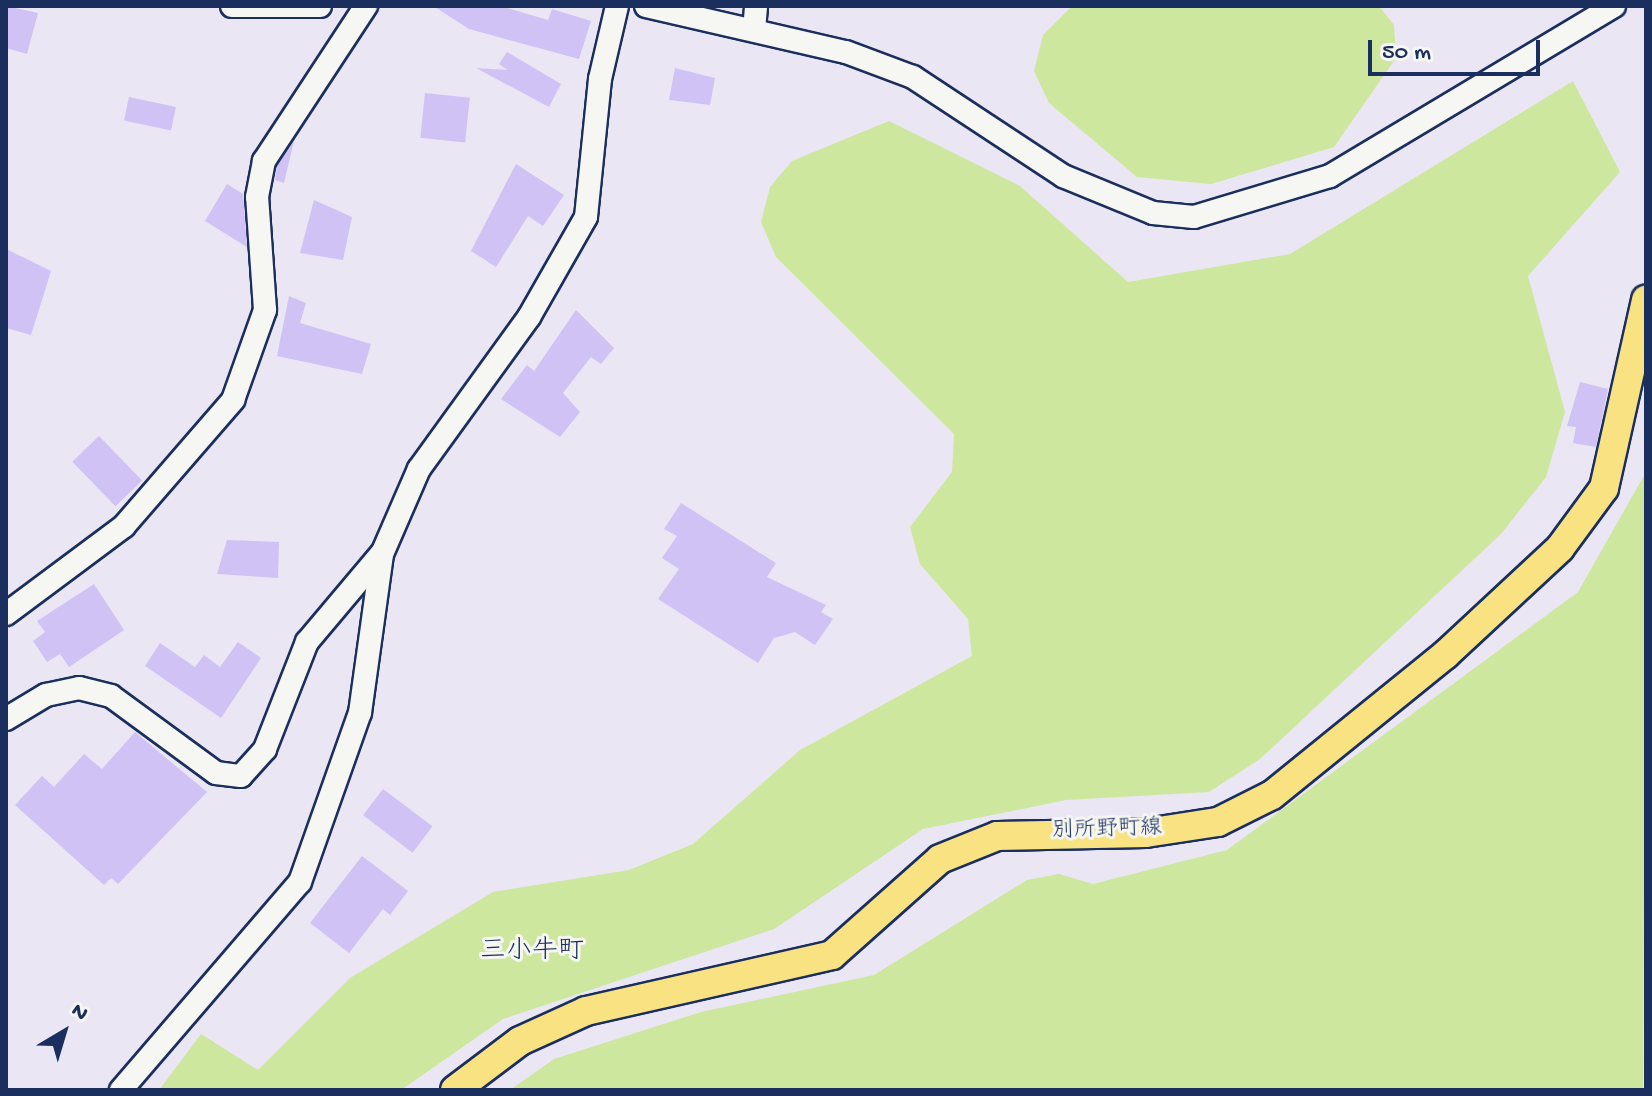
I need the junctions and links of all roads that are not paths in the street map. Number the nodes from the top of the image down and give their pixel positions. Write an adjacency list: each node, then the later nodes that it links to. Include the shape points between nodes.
1 (232, 6): 2 (street)
2 (320, 6)
3 (366, 6): 11 (street, via 264,161 257,197 265,310 233,400 124,526)
4 (617, 6): 10 (street, via 580,230 529,317 419,469)
5 (646, 6): 8 (street)
6 (756, 6): 8 (street)
7 (1614, 6): 8 (street, via 1330,176 1194,217 1153,213 1063,176 913,77)
8 (754, 30)
9 (1646, 300): 14 (main road, 別所野町線, via 1604,488 1560,548 1445,655 1272,795 1218,822 1146,833 997,836 940,859 832,955 586,1011 520,1041)
10 (382, 554): 12 (street, via 307,642 265,749 241,776 216,773 111,696 79,688 46,695); 13 (street, via 360,713 300,882)
11 (6, 614)
12 (6, 719)
13 (121, 1090)
14 (455, 1090)

